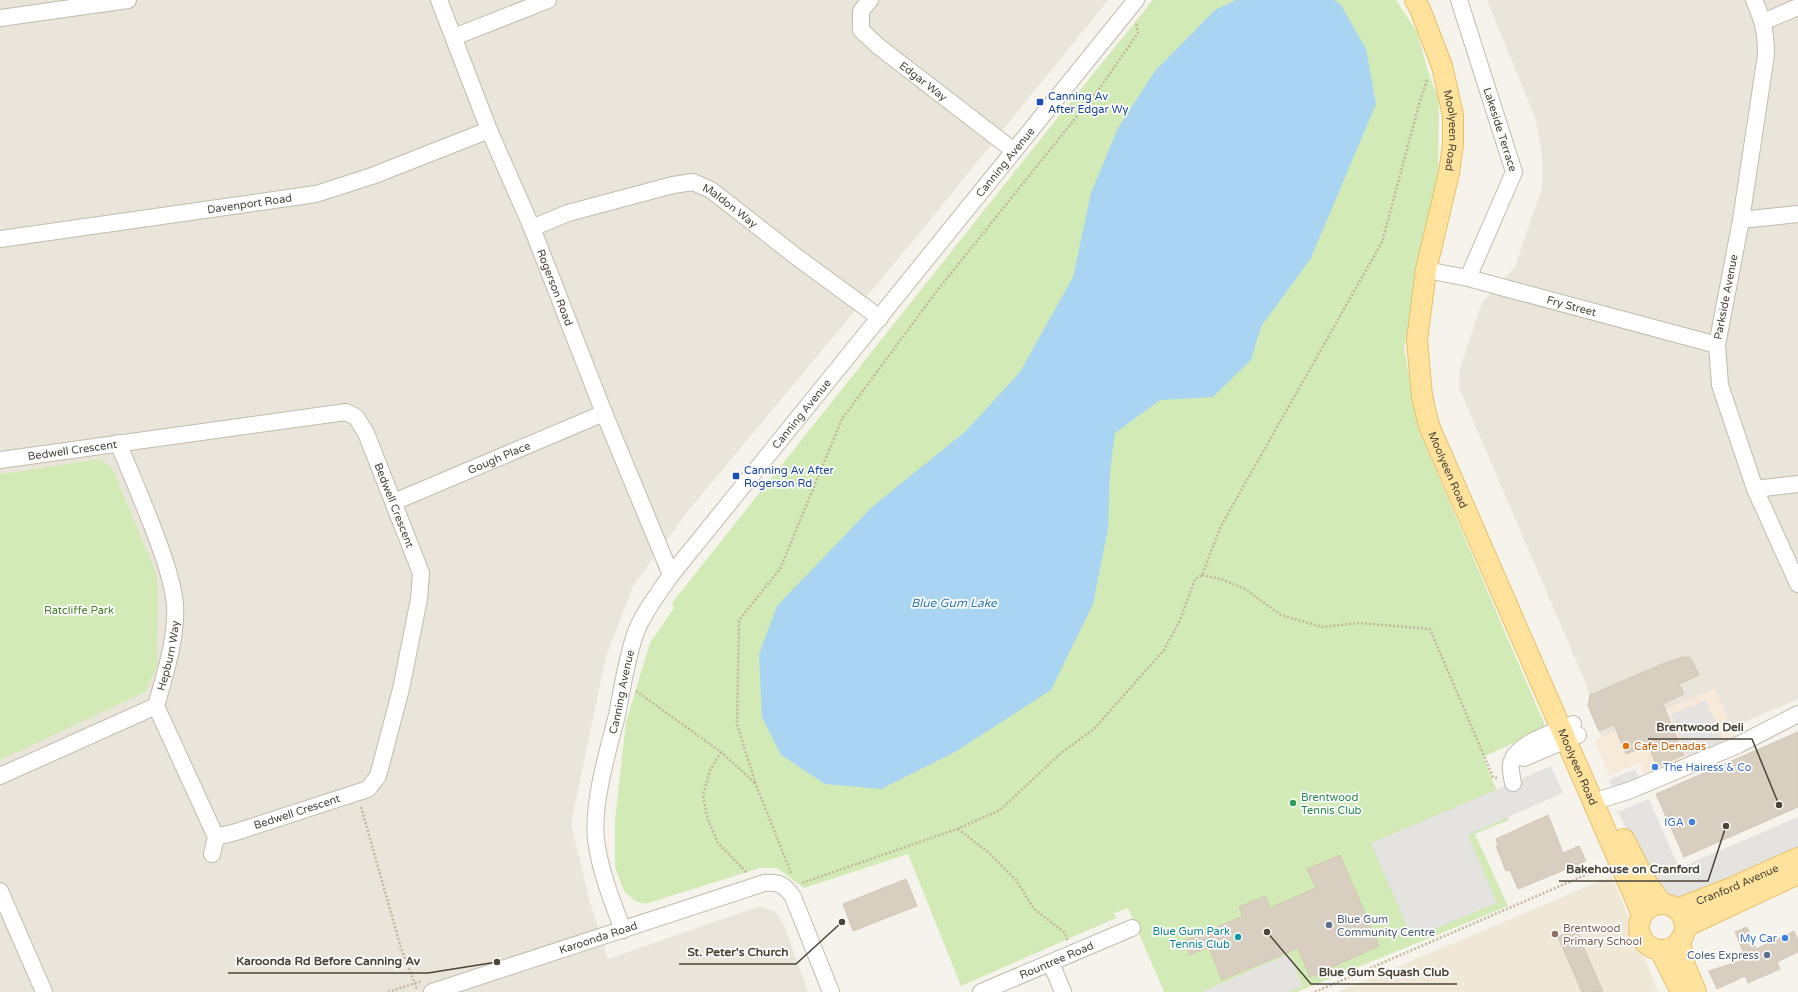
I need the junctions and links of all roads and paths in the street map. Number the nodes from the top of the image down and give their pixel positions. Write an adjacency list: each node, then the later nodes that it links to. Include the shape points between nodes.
1 (128, 0): 11 (street)
2 (439, 0): 13 (street, Rogerson Road)
3 (548, 0): 13 (street)
4 (870, 0): 16 (street, Edgar Way, via 861,11 861,30 878,46)
5 (1415, 0): 14 (main road, Moolyeen Road)
6 (1430, 0): 21 (main road, Moolyeen Road, via 1452,52 1464,130 1463,158)
7 (1459, 0): 22 (street, Lakeside Terrace, via 1514,172)
8 (1754, 0): 12 (street, Parkside Avenue)
9 (1132, 5): 16 (street, Canning Avenue); 41 (path, via 1138,33 1102,85 936,292 842,419 780,569 739,620 737,724)
10 (1798, 7): 12 (street)
11 (0, 18)
12 (1763, 22): 18 (street, Parkside Avenue, via 1766,55)
13 (454, 37): 15 (street, Rogerson Road)
14 (1442, 66): 21 (main road, Moolyeen Road, via 1453,115 1453,144); 32 (path, via 1431,70 1420,101 1382,242 1221,526)
15 (488, 130): 19 (street, Rogerson Road); 20 (street, Davenport Road, via 372,176 316,194)
16 (1014, 151): 23 (street, Canning Avenue)
17 (1798, 214): 18 (street)
18 (1741, 220): 24 (street, Parkside Avenue)
19 (532, 228): 23 (street, Maldon Way, via 568,213 693,182 711,190); 25 (street, Rogerson Road)
20 (0, 239)
21 (1433, 272): 22 (street, Fry Street); 37 (main road, Moolyeen Road, via 1416,340 1422,396 1429,426)
22 (1468, 278): 24 (street, Fry Street)
23 (880, 318): 31 (street, Canning Avenue)
24 (1717, 345): 29 (street, Parkside Avenue, via 1720,385)
25 (604, 412): 30 (street, Gough Place); 31 (street, Rogerson Road)
26 (118, 443): 27 (street, Bedwell Crescent); 30 (street, Bedwell Crescent, via 346,412 356,417 366,433); 35 (street, Hepburn Way, via 161,549 175,604 167,667)
27 (0, 460)
28 (1798, 484): 29 (street)
29 (1755, 489): 33 (street, Parkside Avenue)
30 (394, 502): 42 (street, Bedwell Crescent, via 420,573 419,599 378,776 368,789)
31 (671, 575): 34 (street, Canning Avenue, via 636,632)
32 (1202, 575): 40 (path, via 1221,579 1245,589 1281,615 1322,627 1359,623 1430,629 1493,777); 44 (path, via 1195,579 1180,620 1164,650 1094,729 1061,753 1000,810)
33 (1798, 584)
34 (623, 685): 38 (path, via 634,689); 58 (street, Canning Avenue, via 600,792 596,823 599,858)
35 (156, 706): 39 (street, Hepburn Way); 45 (street)
36 (1798, 714): 43 (street, via 1738,745 1628,791)
37 (1570, 732): 40 (street, via 1524,758 1514,756 1511,765); 43 (main road, Moolyeen Road)
38 (722, 752): 41 (path); 51 (path, via 710,770 703,796 708,820 718,843)
39 (0, 776)
40 (1513, 783)
41 (756, 785): 50 (path)
42 (357, 793): 45 (street, Bedwell Crescent); 64 (path, via 401,948)
43 (1599, 800): 48 (main road, Moolyeen Road); 54 (main road, Moolyeen Road, via 1645,880)
44 (957, 829): 52 (path, via 802,884); 61 (path, via 989,853 1016,880 1034,909 1064,932)
45 (216, 837): 46 (street)
46 (212, 854)
47 (1798, 858): 54 (main road, Cranford Avenue, via 1731,888)
48 (1619, 860): 56 (main road, Moolyeen Road); 69 (path)
49 (1798, 874): 59 (main road, Cranford Avenue)
50 (792, 875)
51 (758, 880): 58 (street, Karoonda Road); 66 (street, via 783,884 793,896)
52 (797, 880)
53 (0, 891): 55 (street)
54 (1669, 906): 56 (main road, via 1654,905); 59 (main road, Moolyeen Road, via 1682,916)
55 (4, 914): 63 (street)
56 (1642, 914): 60 (main road, via 1638,930 1641,937 1646,944)
57 (1132, 928): 61 (street, Rountree Road)
58 (623, 930): 65 (street, Karoonda Road)
59 (1683, 934): 60 (main road, via 1676,945); 71 (main road, Moolyeen Road, via 1685,966)
60 (1660, 950): 70 (main road)
61 (1074, 953): 62 (street, Rountree Road)
62 (1051, 963): 67 (street, Rountree Road); 68 (street)
63 (44, 992)
64 (418, 992)
65 (432, 992)
66 (831, 992)
67 (981, 992)
68 (1063, 992)
69 (1315, 992)
70 (1681, 992)
71 (1696, 992)

